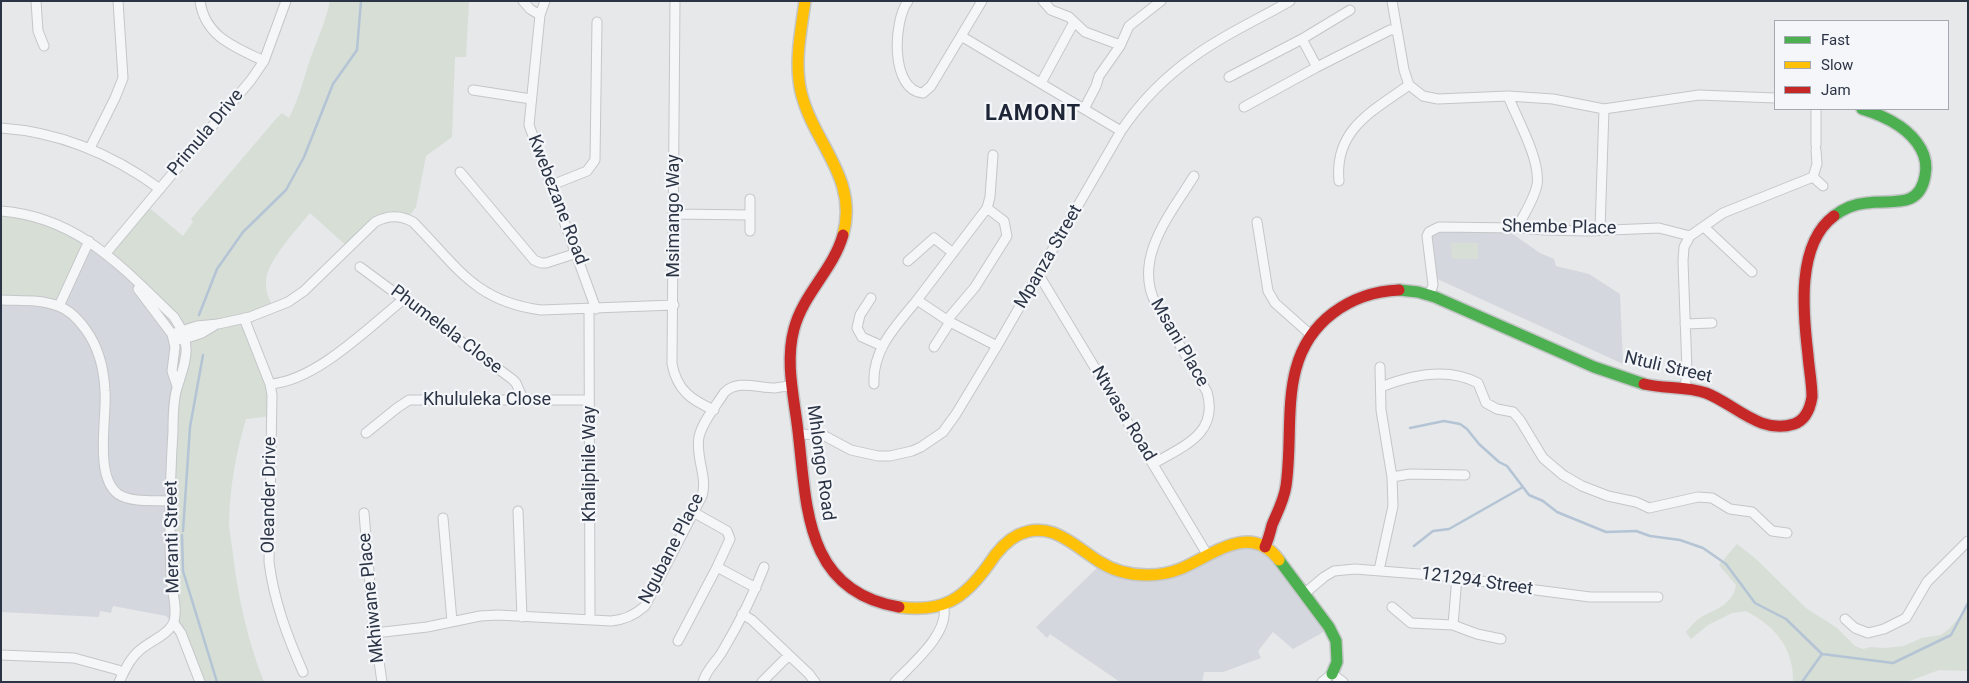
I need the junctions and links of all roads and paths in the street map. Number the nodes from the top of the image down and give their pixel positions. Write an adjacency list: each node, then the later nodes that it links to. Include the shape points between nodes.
1 (36, 1): 23 (street, via 38,31)
2 (118, 1): 40 (street, via 123,78)
3 (200, 1): 24 (street, via 204,18 212,31 224,42)
4 (286, 1): 24 (street, Primula Drive)
5 (523, 1): 16 (street)
6 (544, 1): 16 (street, Kwebezane Road)
7 (675, 1): 52 (street, Msimango Way)
8 (805, 1): 91 (street, Mhlongo Road, via 798,68 801,91 840,172 846,212 844,237 839,250 795,322 790,355)
9 (908, 1): 20 (street, via 902,12 896,48 902,72 915,91 923,93 932,86)
10 (982, 1): 20 (street)
11 (1043, 1): 18 (street, via 1047,7)
12 (1161, 1): 22 (street, via 1129,26)
13 (1290, 1): 39 (street, Mpanza Street, via 1190,60 1159,85)
14 (1392, 1): 19 (street)
15 (1350, 10): 21 (street)
16 (540, 15): 32 (street, Kwebezane Road)
17 (597, 22): 46 (street, via 595,160 587,171)
18 (1074, 22): 22 (street, via 1085,32); 27 (street)
19 (1396, 30): 25 (street, via 1390,30); 28 (street)
20 (961, 36): 27 (street)
21 (1302, 39): 25 (street); 26 (street)
22 (1120, 45): 34 (street, via 1099,76)
23 (44, 46)
24 (264, 61): 48 (street, Primula Drive)
25 (1317, 67): 33 (street)
26 (1229, 77)
27 (1040, 83): 34 (street)
28 (1409, 85): 30 (street, via 1423,96 1438,99); 45 (street, via 1353,127 1342,153)
29 (473, 90): 32 (street)
30 (1508, 96): 35 (street, via 1554,99); 56 (street, via 1532,152 1537,178 1533,196)
31 (1774, 98): 35 (street, via 1699,95)
32 (531, 99): 46 (street, Kwebezane Road, via 530,132)
33 (1244, 107)
34 (1084, 109): 39 (street)
35 (1604, 109): 57 (street)
36 (1816, 110): 44 (street, via 1818,164)
37 (1866, 110): 93 (street, Ntuli Street, via 1880,114 1906,130 1926,158 1927,174 1913,197 1904,201 1871,202 1841,210 1827,221 1813,241 1806,295 1812,390 1806,415 1791,426 1773,428 1718,398)
38 (1, 128): 40 (street, via 51,135)
39 (1121, 131): 68 (street, Mpanza Street)
40 (90, 148): 48 (street, via 123,164)
41 (993, 155): 50 (street)
42 (460, 172): 62 (street, via 534,260 546,264)
43 (1194, 176): 99 (street, Msani Place, via 1152,249 1148,278 1151,295 1207,392 1210,411 1200,434)
44 (1814, 177): 47 (street); 55 (street, via 1735,208)
45 (1339, 181)
46 (552, 185): 62 (street, Kwebezane Road)
47 (1823, 186)
48 (160, 189): 61 (street, Primula Drive)
49 (750, 199): 53 (street)
50 (987, 208): 63 (street); 78 (street, via 1004,221 1007,236 975,287)
51 (1, 211): 60 (street, via 47,220)
52 (674, 214): 53 (street); 74 (street, Msimango Way)
53 (750, 215): 58 (street)
54 (1256, 222): 82 (street, via 1268,292 1275,303)
55 (1704, 227): 59 (street); 66 (street)
56 (1517, 228): 57 (street, Shembe Place); 69 (street, Shembe Place, via 1439,227 1429,232 1433,285)
57 (1600, 230): 59 (street, Shembe Place, via 1659,228)
58 (750, 231)
59 (1690, 236): 79 (street, via 1684,247 1683,261)
60 (89, 241): 61 (street); 75 (street)
61 (106, 253): 67 (street)
62 (577, 253): 76 (street, Kwebezane Road)
63 (953, 253): 64 (street, via 934,238); 73 (street)
64 (908, 260)
65 (360, 267): 71 (street, Phumelela Close)
66 (1752, 272)
67 (129, 275): 81 (street, via 174,317); 83 (street)
68 (1039, 275): 85 (street, Mpanza Street); 99 (street, Ntwasa Road)
69 (1429, 296): 82 (street, Ntuli Street, via 1405,289 1363,296 1338,308); 93 (street, Ntuli Street, via 1612,373 1657,387)
70 (871, 298): 84 (street, via 860,314 857,328 862,337)
71 (404, 299): 88 (street, via 305,374); 94 (street, Phumelela Close, via 516,383)
72 (1, 300): 75 (street)
73 (917, 300): 78 (street); 84 (street)
74 (674, 305): 76 (street); 96 (street, Msimango Way, via 672,364 677,381 694,401)
75 (59, 306): 102 (street, via 79,320 99,355 105,391 104,461 108,481 123,497)
76 (593, 309): 77 (street, via 541,310 492,297 471,282 413,222 388,217 375,222 294,299); 95 (street, Khaliphile Way)
77 (244, 318): 81 (street, via 208,324); 88 (street, Oleander Drive)
78 (948, 321): 85 (street); 86 (street)
79 (1685, 324): 80 (street); 93 (street)
80 (1712, 324)
81 (185, 334): 83 (street); 90 (street, Meranti Street, via 184,369)
82 (1311, 335): 109 (street, Ntuli Street, via 1294,375 1286,488)
83 (173, 338): 90 (street, Meranti Street, via 172,371)
84 (882, 346): 89 (street, via 874,367)
85 (997, 346): 98 (street, Mpanza Street, via 950,424 921,447 901,454 878,456 851,450 823,435)
86 (934, 347)
87 (1380, 367): 92 (street)
88 (270, 384): 132 (street, Oleander Drive, via 273,405 269,562 286,632)
89 (874, 384)
90 (178, 386): 102 (street, Meranti Street)
91 (792, 386): 96 (street, Ngubane Place, via 736,385 728,389); 98 (street, Mhlongo Road)
92 (1381, 387): 101 (street, via 1381,410); 107 (street, via 1423,374 1470,379 1478,383 1489,406 1513,412 1543,458 1582,486 1652,508 1698,497 1712,498 1730,509 1752,512 1770,530)
93 (1686, 388)
94 (523, 399): 95 (street, Khululeka Close); 97 (street, Khululeka Close, via 409,400)
95 (590, 400): 123 (street, Khaliphile Way)
96 (714, 410): 104 (street, Ngubane Place, via 699,435 703,490)
97 (366, 433)
98 (798, 434): 118 (street, Mhlongo Road, via 810,526 830,568 868,599 901,608)
99 (1153, 464): 110 (street, Ntwasa Road)
100 (1465, 475): 101 (street, via 1410,474)
101 (1392, 478): 113 (street, via 1393,506)
102 (170, 501): 125 (street, Meranti Street)
103 (518, 511): 121 (street)
104 (693, 512): 111 (street, via 727,531 730,536); 123 (street, Ngubane Place, via 645,606 622,620)
105 (364, 513): 127 (street, Mkhiwane Place)
106 (443, 518): 124 (street)
107 (1787, 533)
108 (1968, 541): 122 (street, via 1927,582 1906,618 1868,633)
109 (1265, 547): 110 (street, Mhlongo Road, via 1235,542); 116 (street, via 1273,552)
110 (1207, 554): 118 (street, Mhlongo Road, via 1166,573 1128,574 1102,563 1066,536 1043,529 1029,531 1015,536 1003,546 964,594)
111 (717, 567): 115 (street); 129 (street)
112 (764, 567): 115 (street)
113 (1379, 570): 114 (street, 121294 Street); 116 (street, 121294 Street, via 1334,571)
114 (1457, 577): 117 (street, 121294 Street, via 1590,597); 126 (street)
115 (756, 588): 120 (street)
116 (1304, 594): 133 (street, via 1336,641 1336,662)
117 (1658, 597)
118 (943, 605): 140 (street, via 944,621 940,630)
119 (1392, 607): 126 (street, via 1411,622)
120 (742, 614): 131 (street); 137 (street)
121 (522, 617): 123 (street, Ngubane Place); 124 (street, Ngubane Place, via 480,616)
122 (1845, 619)
123 (590, 620)
124 (452, 621): 127 (street, Ngubane Place)
125 (174, 623): 134 (street, via 138,651); 135 (street, Meranti Street)
126 (1453, 625): 128 (street)
127 (375, 633): 136 (street, Mkhiwane Place)
128 (1500, 639)
129 (678, 641)
130 (1, 655): 134 (street, via 87,660)
131 (789, 655): 138 (street); 139 (street)
132 (303, 672)
133 (1332, 674): 141 (street); 142 (street)
134 (121, 678)
135 (200, 682)
136 (382, 682)
137 (703, 682)
138 (762, 682)
139 (815, 682)
140 (895, 682)
141 (1322, 682)
142 (1343, 682)

